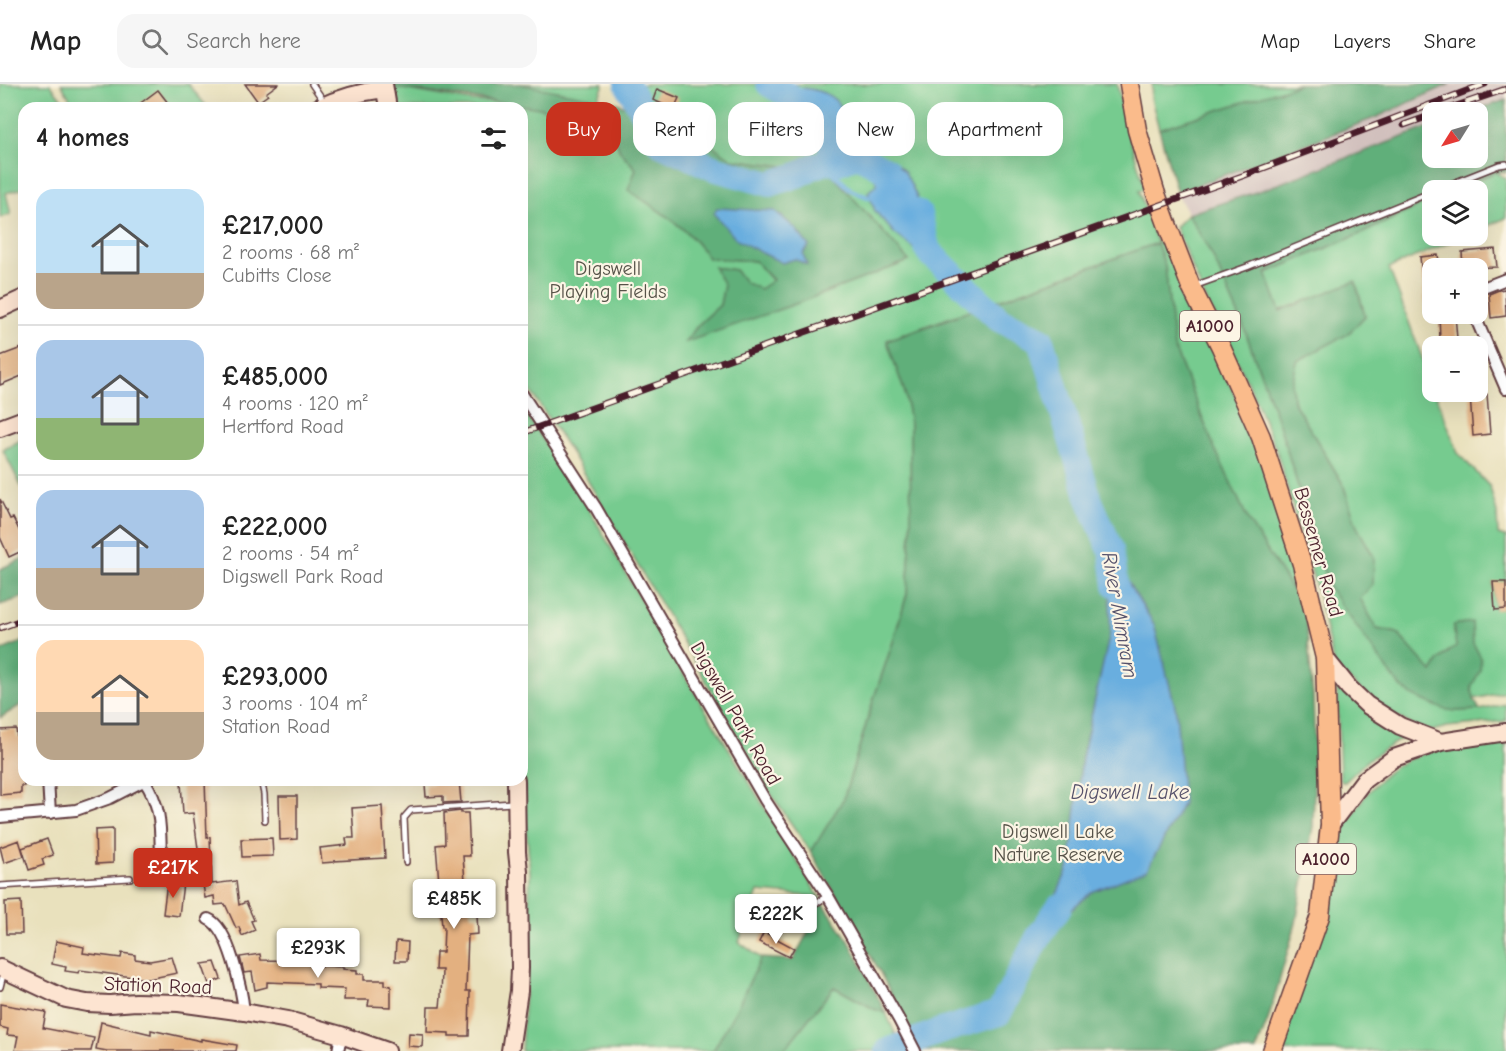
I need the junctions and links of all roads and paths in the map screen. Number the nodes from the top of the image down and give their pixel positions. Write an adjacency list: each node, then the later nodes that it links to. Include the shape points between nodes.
1 (312, 84): 4 (lane)
2 (1130, 84): 12 (main road, Bessemer Road / A1000, via 1137,130 1155,191)
3 (384, 87): 5 (street); 6 (street)
4 (321, 102)
5 (336, 102)
6 (387, 102)
7 (1506, 164): 8 (lane)
8 (1462, 180)
9 (1422, 196): 12 (lane)
10 (1506, 279): 11 (street)
11 (1488, 286)
12 (1191, 287): 20 (main road, Bessemer Road / A1000, via 1261,437 1302,564)
13 (18, 301): 14 (street)
14 (0, 309)
15 (1478, 324): 16 (street)
16 (1505, 383)
17 (528, 403): 37 (street, Digswell Park Road, via 596,508 765,800)
18 (18, 421): 19 (street)
19 (0, 428)
20 (1325, 658): 22 (street, via 1367,705 1400,726); 32 (main road, Bessemer Road / A1000)
21 (1506, 732): 22 (street)
22 (1442, 742): 32 (street, via 1394,758 1364,780)
23 (48, 786): 29 (street)
24 (133, 786): 29 (street, via 76,810)
25 (148, 786): 34 (street, via 160,822)
26 (262, 786): 31 (lane)
27 (516, 786): 28 (street)
28 (517, 802): 33 (lane, via 411,810 404,818); 45 (street, via 520,969)
29 (50, 813): 30 (street)
30 (0, 817)
31 (266, 820)
32 (1330, 825): 47 (main road, Bessemer Road / A1000, via 1320,916)
33 (406, 862)
34 (161, 863)
35 (130, 878): 36 (lane)
36 (0, 886)
37 (828, 896): 39 (lane, via 789,919); 46 (street, Digswell Park Road)
38 (208, 919): 42 (street, via 218,926 227,942)
39 (777, 931)
40 (2, 969): 41 (lane); 42 (street, Station Road, via 66,999 87,1003 179,1003)
41 (0, 987)
42 (244, 1012): 43 (street, Station Road, via 288,1020)
43 (339, 1043): 44 (street, Station Road)
44 (387, 1051)
45 (510, 1051)
46 (915, 1051)
47 (1272, 1051)

